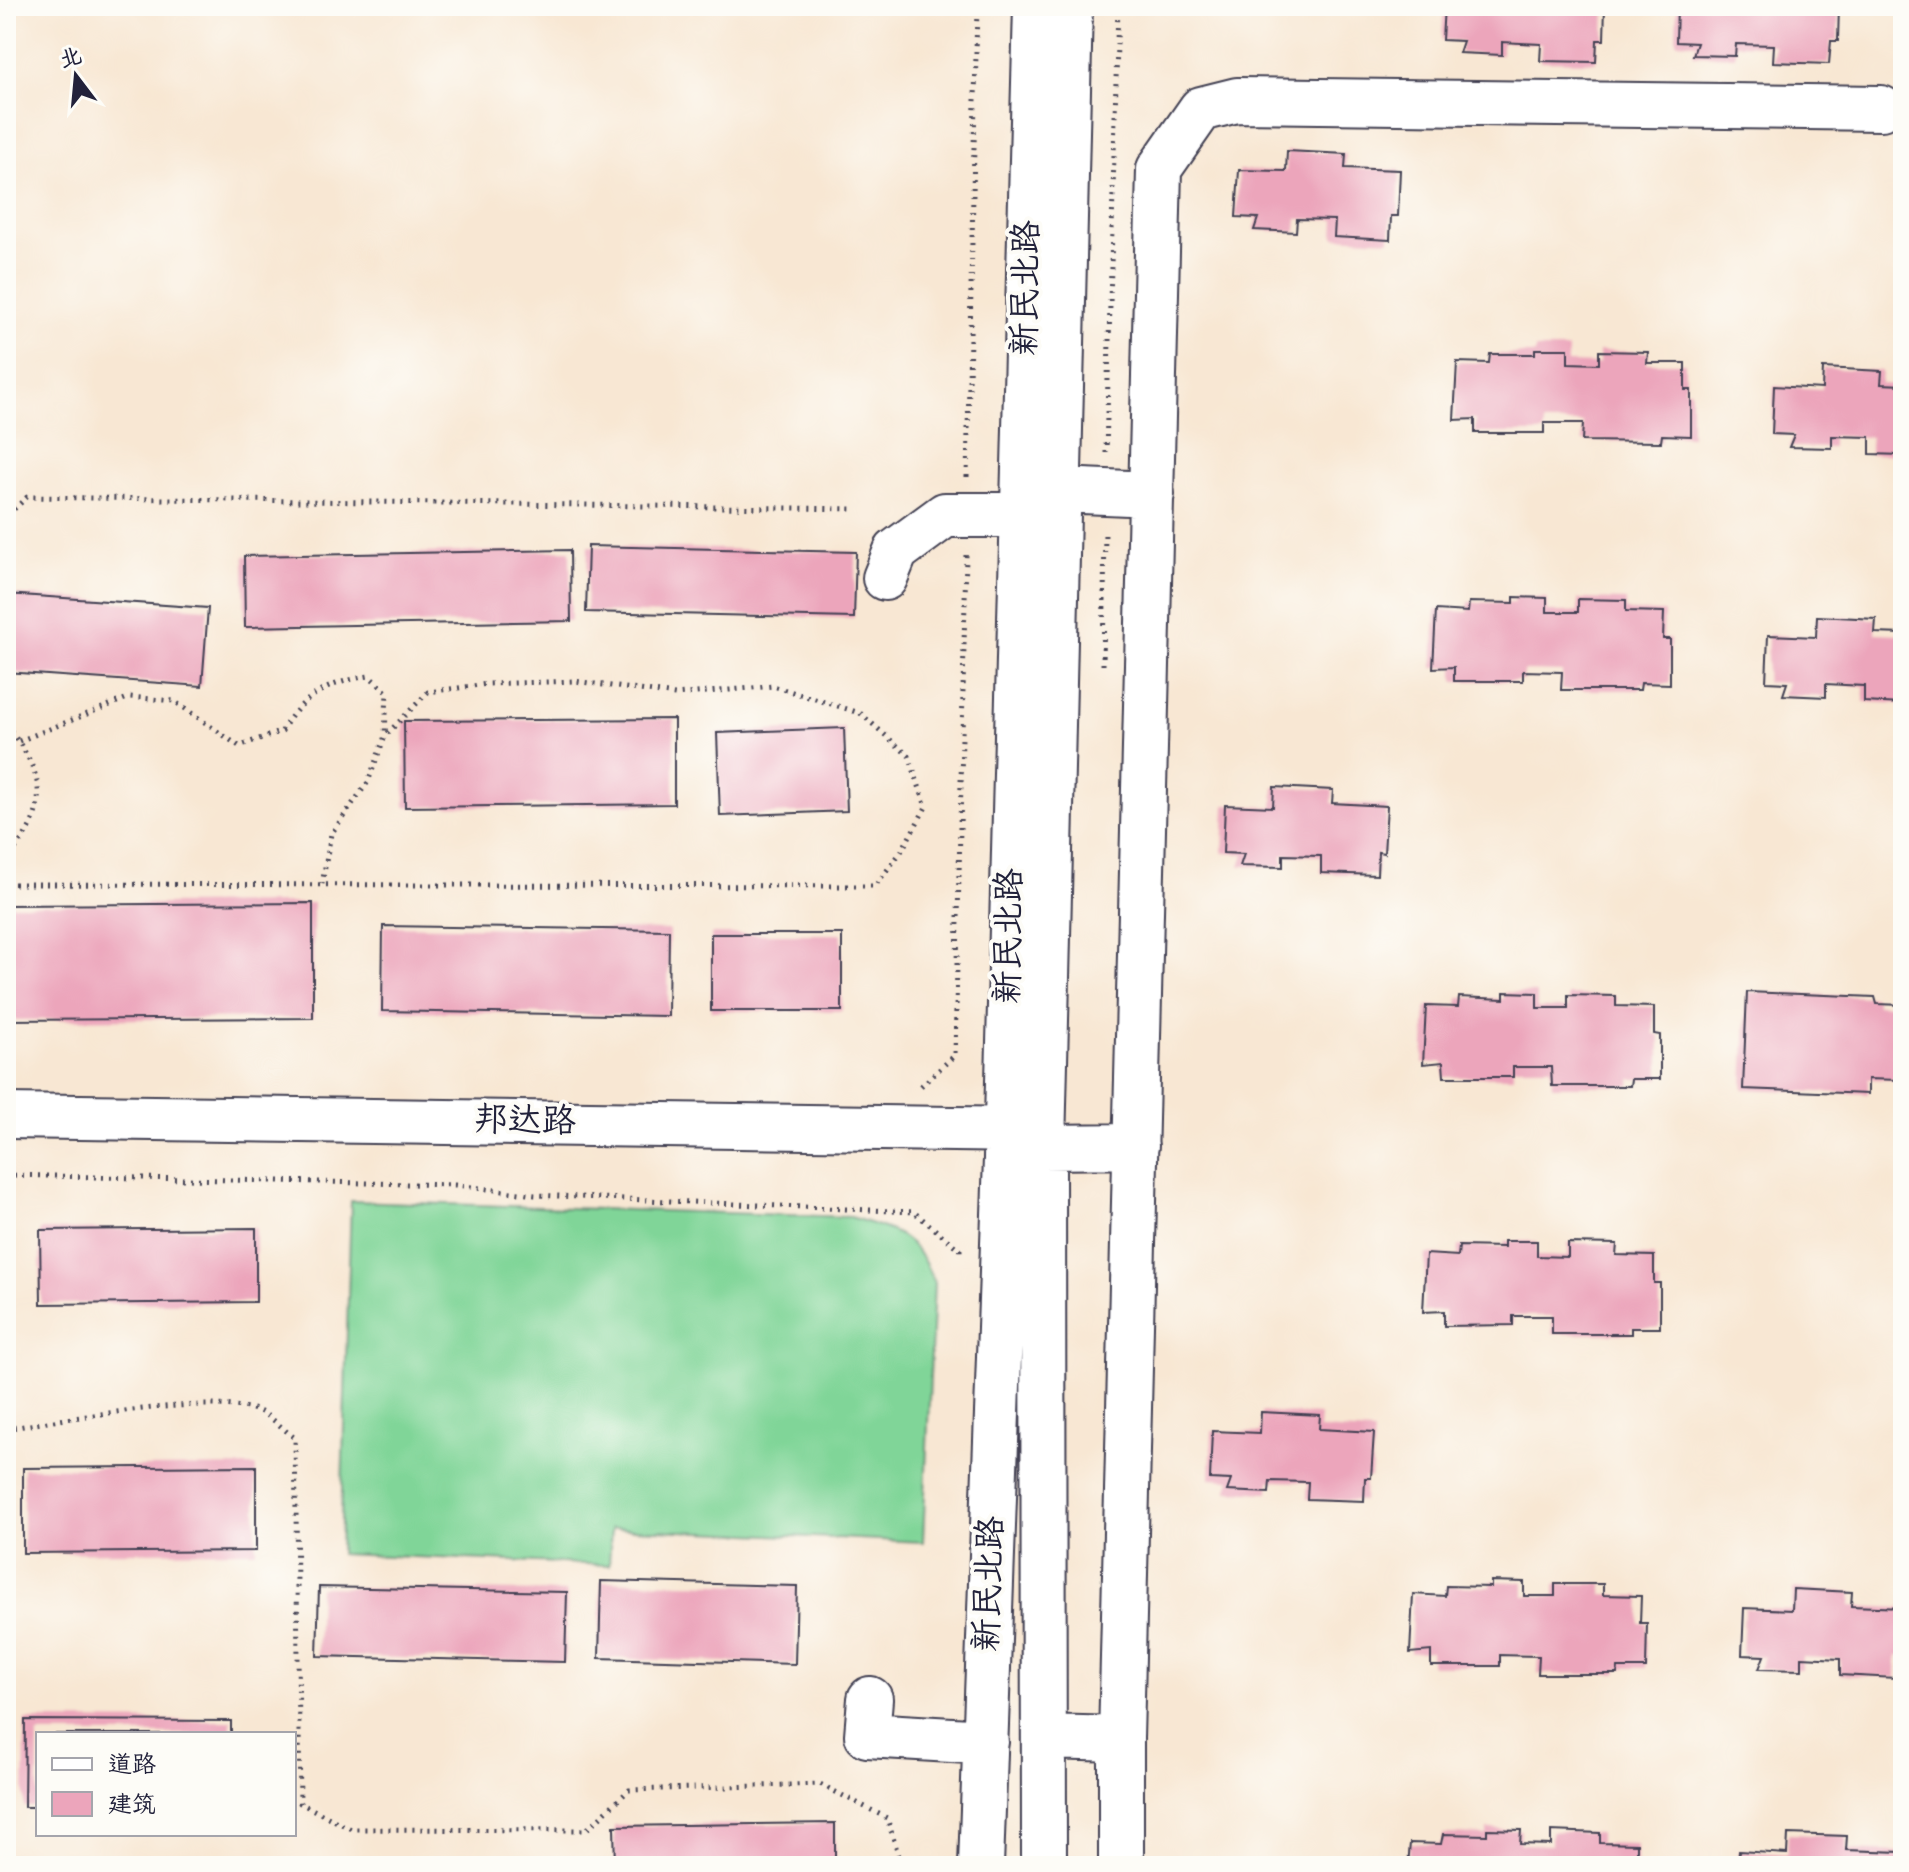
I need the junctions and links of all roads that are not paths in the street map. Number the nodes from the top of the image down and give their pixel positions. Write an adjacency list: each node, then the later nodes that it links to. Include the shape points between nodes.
1 (1036, 6): 6 (street, 新民北路)
2 (1070, 6): 4 (street, 新民北路)
3 (1881, 108): 5 (street, via 1237,100 1201,109 1159,169)
4 (1059, 490): 5 (street); 9 (street, 新民北路)
5 (1152, 494): 11 (street)
6 (1022, 515): 7 (street, via 945,515 896,551); 9 (street, 新民北路)
7 (885, 578)
8 (6, 1116): 9 (street, 邦达路)
9 (1029, 1144): 10 (street, 邦达路); 11 (street); 13 (street, 新民北路); 15 (street, 新民北路)
10 (6, 1145)
11 (1136, 1146): 14 (street)
12 (870, 1699): 15 (street, via 867,1735)
13 (1044, 1737): 14 (street); 17 (street, 新民北路)
14 (1121, 1739): 18 (street)
15 (986, 1742): 16 (street, 新民北路)
16 (981, 1866)
17 (1044, 1866)
18 (1121, 1866)

